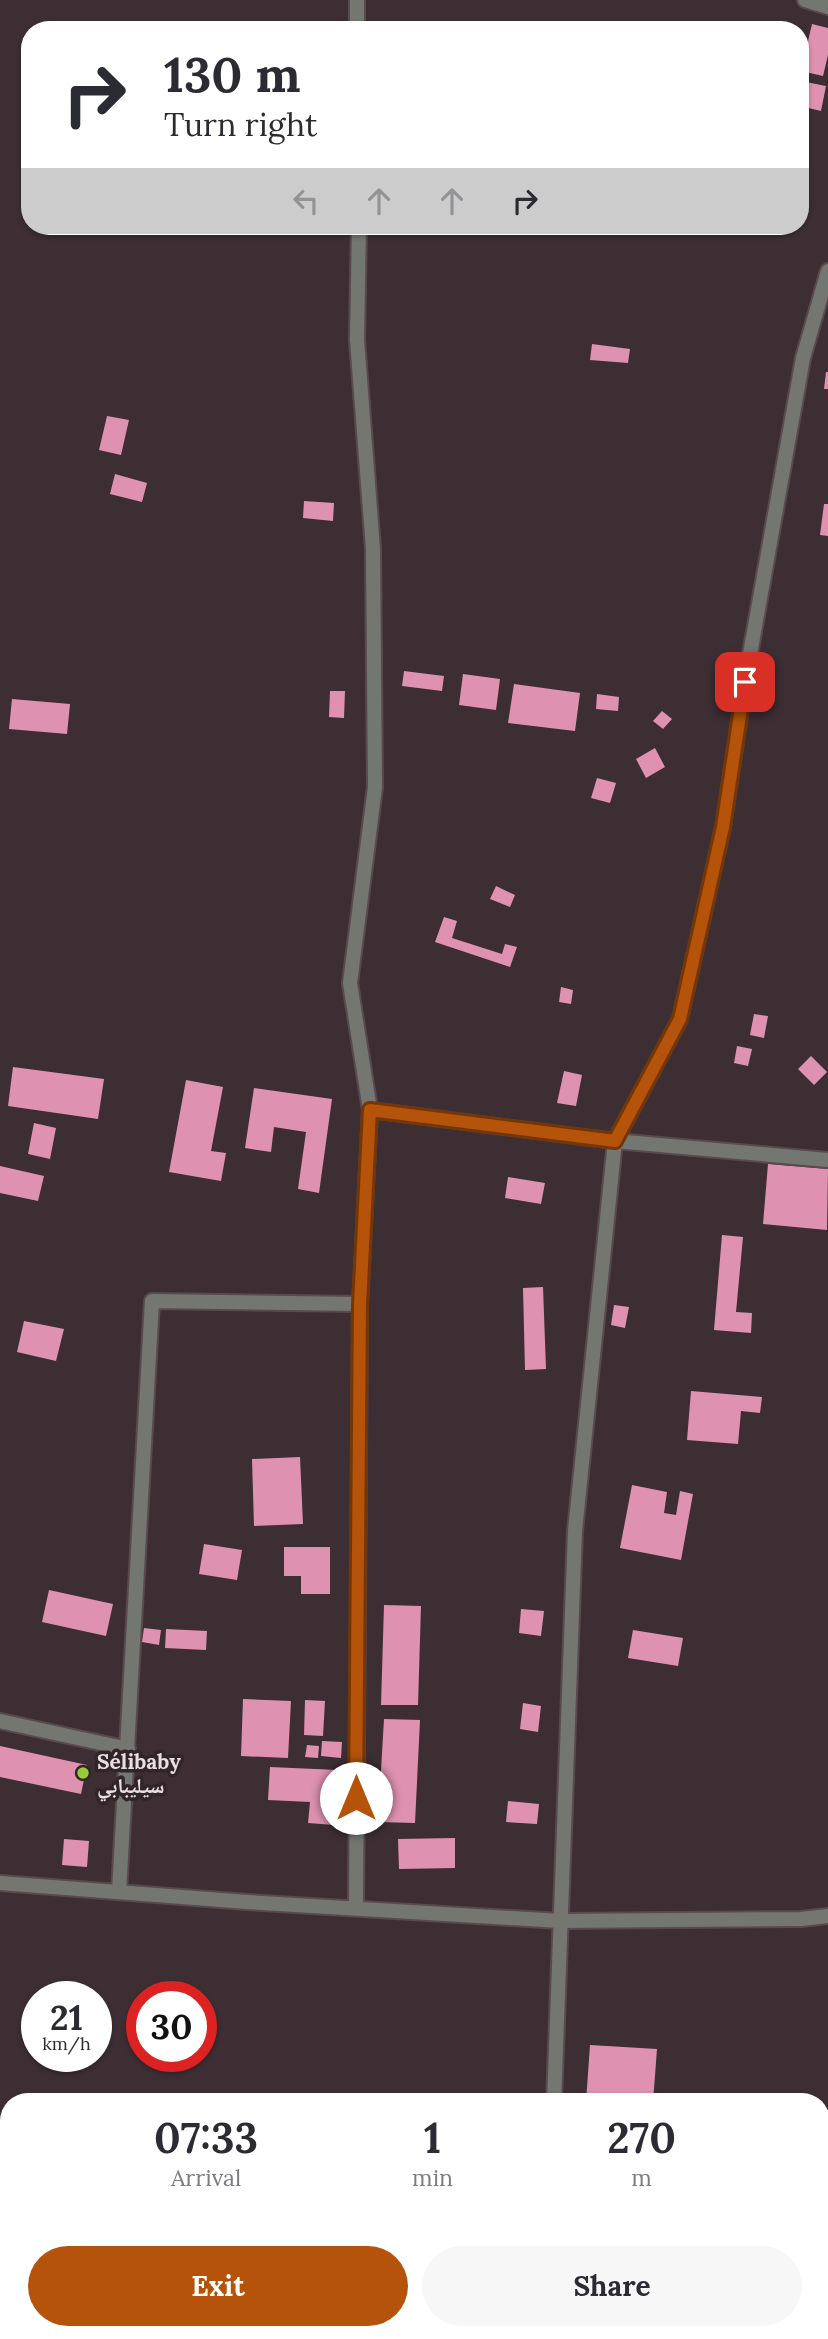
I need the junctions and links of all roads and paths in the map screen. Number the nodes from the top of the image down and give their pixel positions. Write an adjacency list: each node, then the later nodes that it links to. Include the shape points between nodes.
1 (357, 0): 4 (street)
2 (805, 0): 3 (street)
3 (828, 7)
4 (357, 21)
5 (359, 235): 7 (street, via 357,340 373,549 375,787 350,983)
6 (828, 271): 8 (street, via 803,358 723,827 680,1019)
7 (370, 1110): 8 (street); 10 (street)
8 (615, 1141): 9 (street); 17 (street, via 575,1531)
9 (828, 1160)
10 (360, 1304): 12 (street, via 152,1301); 15 (street)
11 (0, 1721): 12 (street)
12 (128, 1749): 14 (street)
13 (0, 1883): 14 (street)
14 (119, 1892): 15 (street)
15 (356, 1908): 17 (street)
16 (828, 1916): 17 (street)
17 (560, 1921): 18 (street)
18 (554, 2093)

